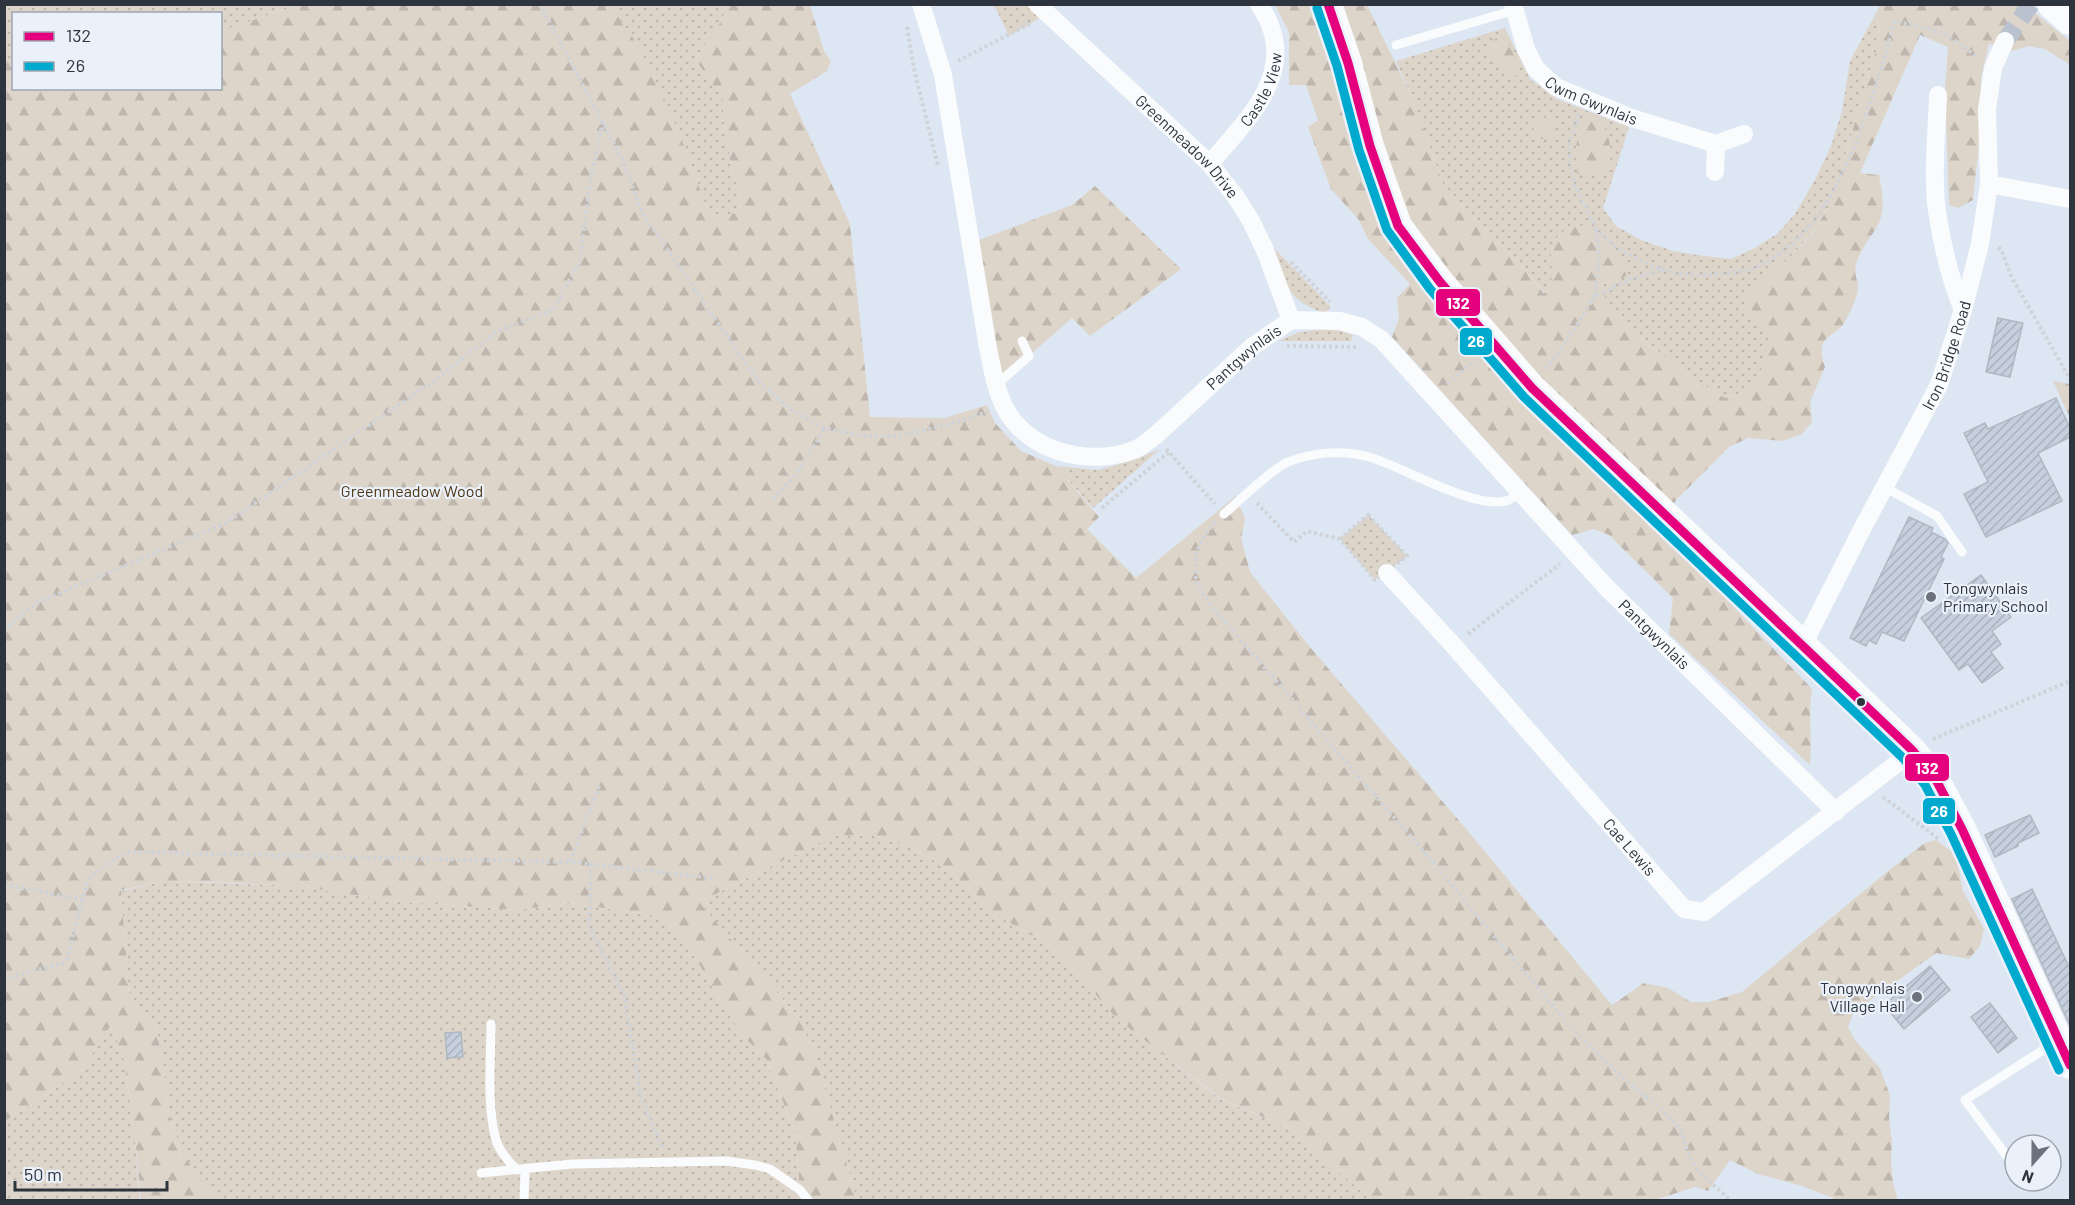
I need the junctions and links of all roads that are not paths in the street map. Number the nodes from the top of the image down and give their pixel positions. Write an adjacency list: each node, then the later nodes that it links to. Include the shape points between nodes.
1 (921, 4): 20 (street, Pantgwynlais, via 941,69)
2 (1259, 4): 13 (street, Castle View, via 1276,46 1273,75 1264,96)
3 (1328, 4): 26 (main road, via 1398,226 1440,282 1532,388)
4 (2052, 4): 7 (highway)
5 (1514, 7): 9 (lane); 12 (street, Cwm Gwynlais, via 1536,69 1556,87 1632,118)
6 (1042, 9): 13 (street, Greenmeadow Drive)
7 (2070, 20)
8 (2005, 41): 15 (street, Iron Bridge Road, via 1993,68 1987,110)
9 (1396, 45)
10 (1938, 95): 17 (street, via 1937,210 1951,281)
11 (1744, 134): 12 (street)
12 (1716, 144): 14 (street)
13 (1210, 164): 18 (street, Greenmeadow Drive, via 1251,221)
14 (1715, 172)
15 (1989, 184): 16 (street); 17 (street, Iron Bridge Road, via 1980,244)
16 (2070, 199)
17 (1963, 310): 21 (street, Iron Bridge Road, via 1939,385)
18 (1291, 320): 20 (street, Pantgwynlais, via 1253,346 1155,436 1120,454 1061,453 1029,436 1004,406); 22 (street, Pantgwynlais, via 1351,324 1381,339)
19 (1022, 341): 20 (lane, via 1029,356)
20 (996, 385)
21 (1884, 487): 24 (lane, via 1937,516); 26 (street, Iron Bridge Road)
22 (1520, 492): 23 (lane, via 1508,500 1487,501 1447,490 1370,458 1340,453 1285,463); 28 (street, Pantgwynlais, via 1607,588)
23 (1224, 514)
24 (1962, 552)
25 (1387, 573): 28 (street, Cae Lewis, via 1684,909 1704,912)
26 (1803, 645): 27 (main road)
27 (1911, 750): 28 (street, Cae Lewis); 30 (main road, via 1935,778 1962,829)
28 (1836, 812)
29 (491, 1024): 33 (lane, via 494,1125 502,1153)
30 (2059, 1040): 31 (main road); 32 (lane, via 1965,1100)
31 (2070, 1065)
32 (2003, 1151)
33 (521, 1169): 34 (lane); 35 (lane); 36 (lane, via 572,1164 726,1161 770,1169)
34 (481, 1173)
35 (524, 1200)
36 (808, 1200)

